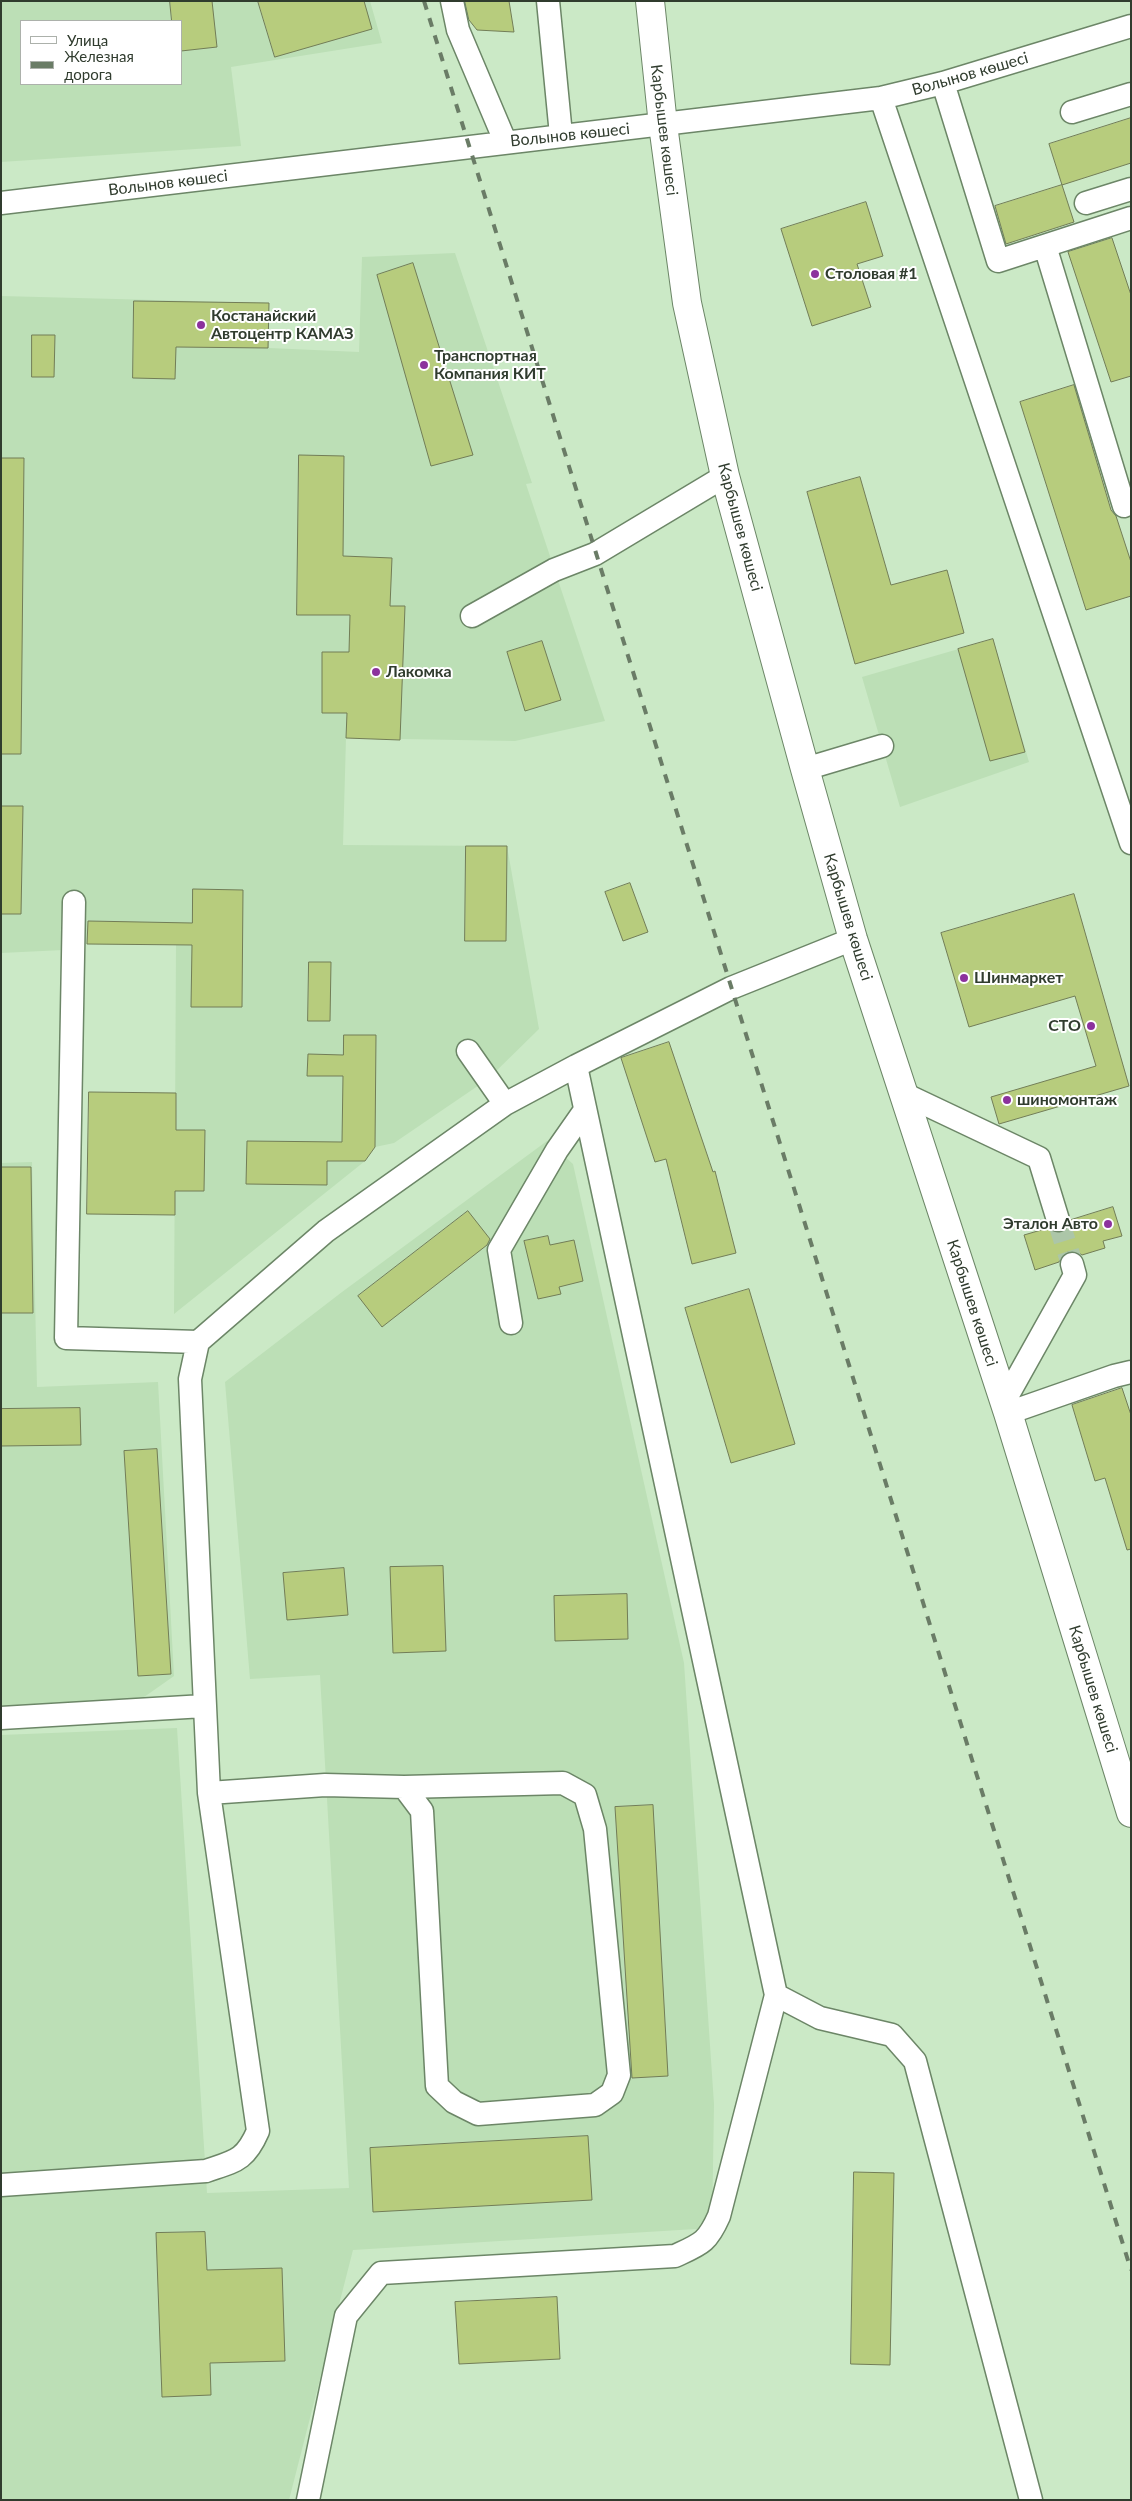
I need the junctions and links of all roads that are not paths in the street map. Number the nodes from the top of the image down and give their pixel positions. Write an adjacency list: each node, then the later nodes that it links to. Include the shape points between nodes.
1 (452, 1): 11 (street, via 458,30)
2 (548, 1): 10 (street)
3 (650, 1): 9 (main road, Карбышев көшесі)
4 (1131, 26): 5 (street, Волынов көшесі)
5 (943, 83): 7 (street, Волынов көшесі); 16 (street, via 998,261)
6 (1131, 94): 8 (street)
7 (881, 98): 9 (street, Волынов көшесі); 22 (street)
8 (1072, 112)
9 (663, 125): 10 (street, Волынов көшесі); 17 (main road, Карбышев көшесі, via 687,303)
10 (561, 135): 11 (street, Волынов көшесі)
11 (506, 141): 13 (street, Волынов көшесі)
12 (1131, 189): 14 (street)
13 (1, 203)
14 (1086, 203)
15 (1131, 218): 16 (street)
16 (1045, 246): 18 (street, via 1124,506)
17 (726, 476): 19 (street, via 595,554 554,570); 21 (main road, Карбышев көшесі)
18 (1131, 504)
19 (472, 616)
20 (882, 746): 21 (street)
21 (804, 770): 24 (main road, Карбышев көшесі)
22 (1131, 843)
23 (74, 902): 33 (street, via 66,1338)
24 (853, 938): 26 (street, via 731,988); 27 (main road, Карбышев көшесі)
25 (468, 1051): 28 (street)
26 (576, 1066): 28 (street); 29 (street)
27 (904, 1094): 30 (street, via 1038,1158); 35 (main road, Карбышев көшесі)
28 (505, 1104): 33 (street, via 326,1231)
29 (585, 1110): 32 (street, via 557,1150 499,1250); 41 (street)
30 (1058, 1220)
31 (1072, 1264): 35 (street, via 1075,1275)
32 (511, 1323)
33 (198, 1342): 36 (street, via 190,1379)
34 (1131, 1372): 35 (street)
35 (1006, 1408): 40 (main road, Карбышев көшесі)
36 (204, 1706): 37 (street); 39 (street)
37 (1, 1718)
38 (404, 1787): 38 (street, via 422,1811 437,2086 454,2102 478,2114 594,2105 612,2093 619,2076 595,1830 585,1795 564,1783); 39 (street, via 326,1785)
39 (210, 1793): 42 (street, via 258,2131 251,2149 238,2160 206,2171)
40 (1131, 1813)
41 (776, 1995): 43 (street, via 719,2216 702,2244 675,2256 381,2273 346,2316); 44 (street, via 820,2018 892,2035 915,2061)
42 (1, 2185)
43 (308, 2500)
44 (1031, 2500)

